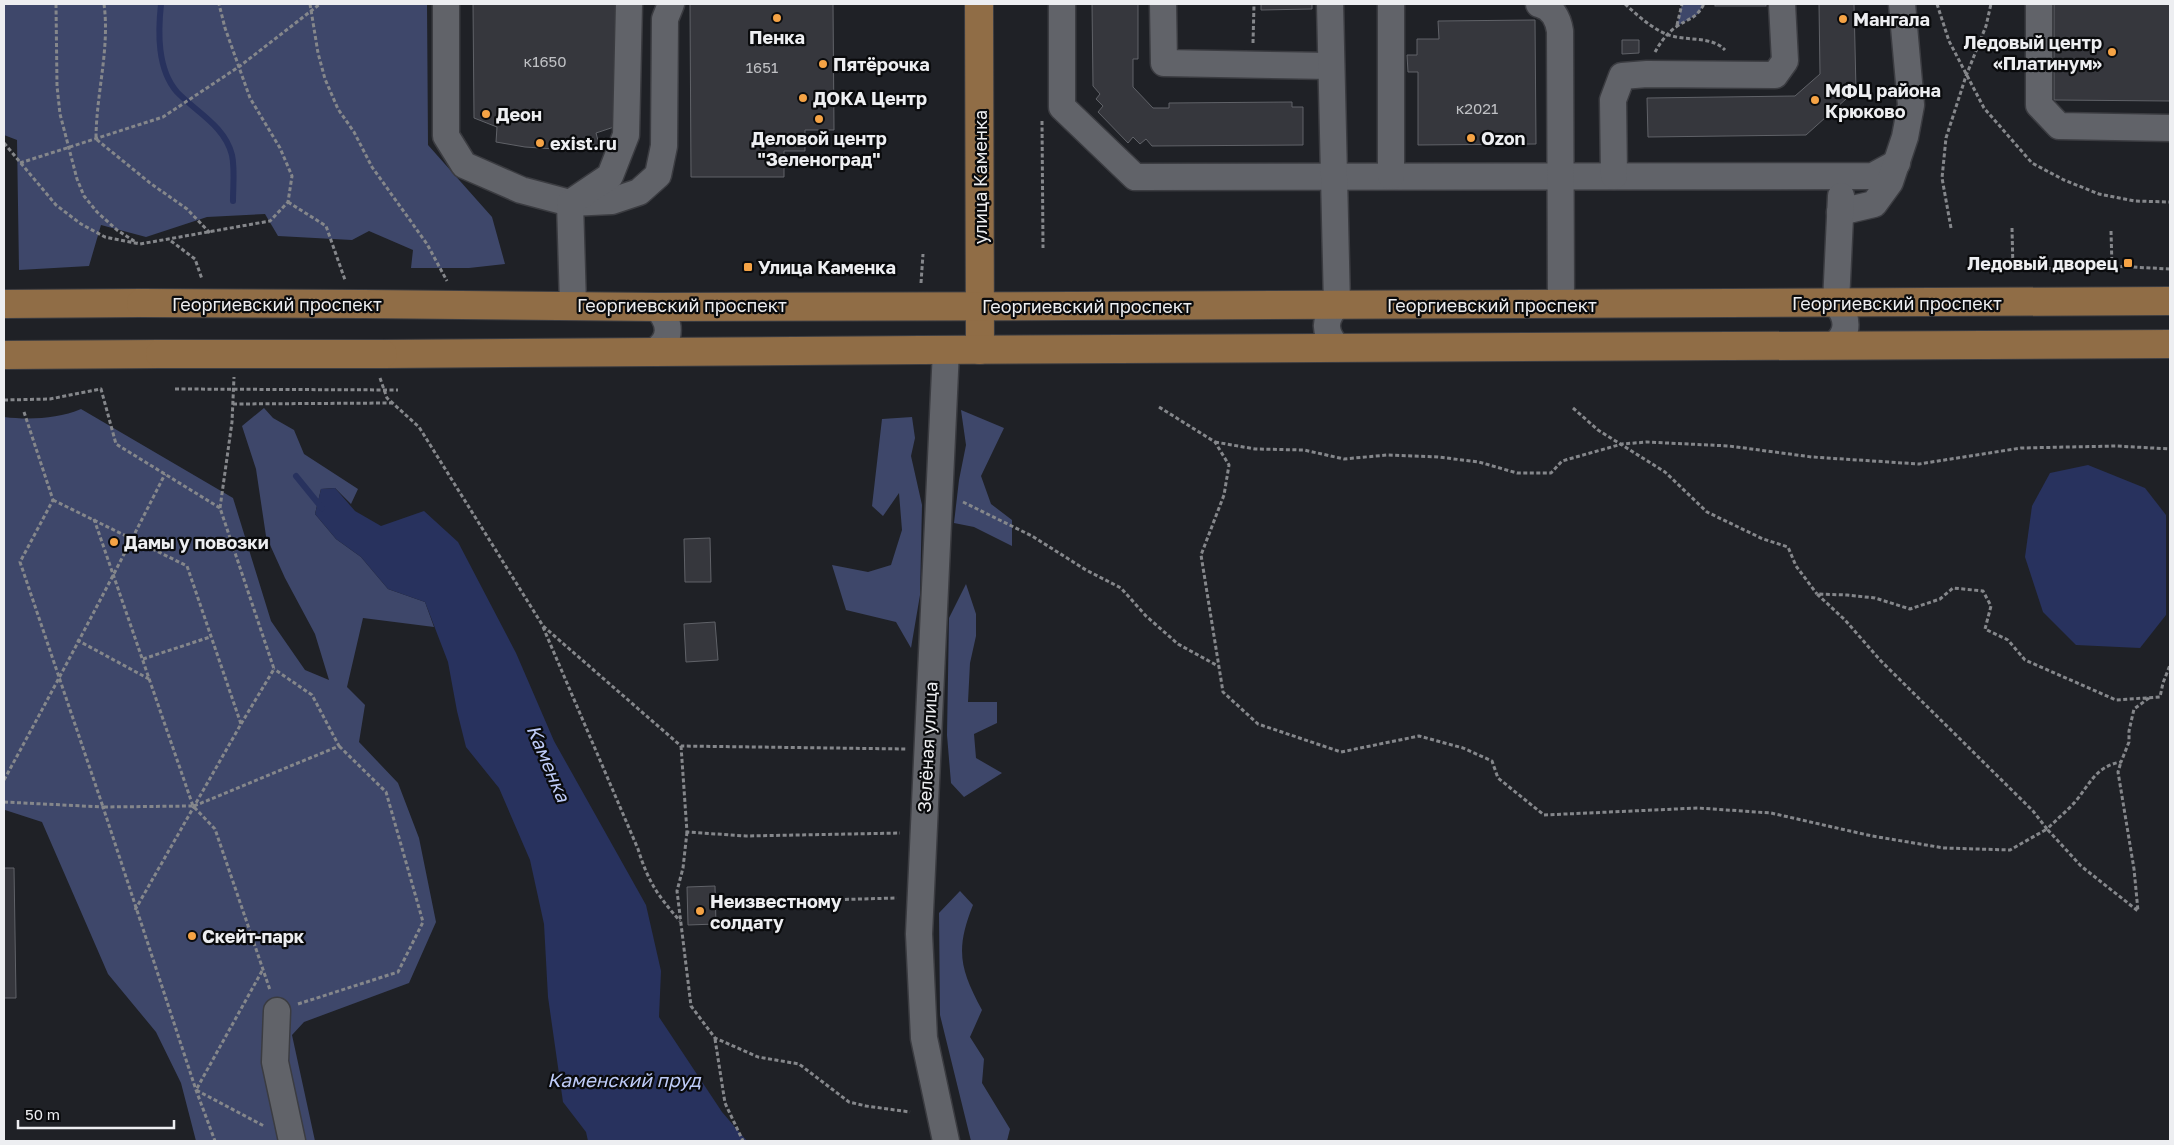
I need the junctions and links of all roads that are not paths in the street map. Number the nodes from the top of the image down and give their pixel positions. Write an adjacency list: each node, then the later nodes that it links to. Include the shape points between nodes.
1 (446, 4): 21 (street, via 446,136 464,165 521,190)
2 (629, 4): 21 (street, via 626,135 610,176)
3 (671, 4): 21 (street, via 665,19 664,146 658,175 639,192 612,201)
4 (979, 4): 29 (main road, улица Каменка)
5 (1062, 4): 16 (street, via 1062,107 1135,177)
6 (1163, 4): 13 (street, via 1164,64)
7 (1330, 4): 13 (street)
8 (1391, 4): 17 (street)
9 (1539, 4): 18 (street, via 1552,11 1560,31)
10 (1782, 4): 19 (street, via 1785,61 1775,75 1622,76 1613,100)
11 (1902, 4): 15 (street, via 1911,105)
12 (2039, 4): 14 (street, via 2039,105 2059,126)
13 (1331, 66): 16 (street)
14 (2170, 128)
15 (1897, 163): 20 (street, via 1873,176); 22 (street, via 1890,182 1874,204)
16 (1334, 176): 17 (street); 28 (street)
17 (1391, 176): 18 (street)
18 (1560, 176): 19 (street); 26 (street)
19 (1614, 176): 20 (street)
20 (1841, 176): 22 (street)
21 (570, 203): 27 (street)
22 (1840, 212): 24 (street)
23 (2170, 301): 24 (main road, Георгиевский проспект)
24 (1836, 303): 26 (main road, Георгиевский проспект); 32 (street, via 1846,317 1846,324 1841,340)
25 (4, 304): 27 (main road, Георгиевский проспект, bridge)
26 (1561, 304): 28 (main road, Георгиевский проспект)
27 (573, 305): 30 (main road, Георгиевский проспект)
28 (1337, 305): 29 (main road, Георгиевский проспект); 33 (street, via 1326,327)
29 (981, 306): 30 (main road, Георгиевский проспект); 35 (main road, улица Каменка)
30 (656, 307): 36 (street, via 669,329 662,346)
31 (2170, 344): 32 (main road)
32 (1834, 345): 33 (main road)
33 (1338, 348): 35 (main road)
34 (946, 350): 35 (main road); 36 (main road); 40 (street, Зелёная улица, via 919,934 924,1038)
35 (980, 350)
36 (654, 351): 37 (main road, bridge, via 380,363 160,354)
37 (4, 355)
38 (277, 1011): 39 (street, via 275,1062)
39 (292, 1141)
40 (946, 1141)

